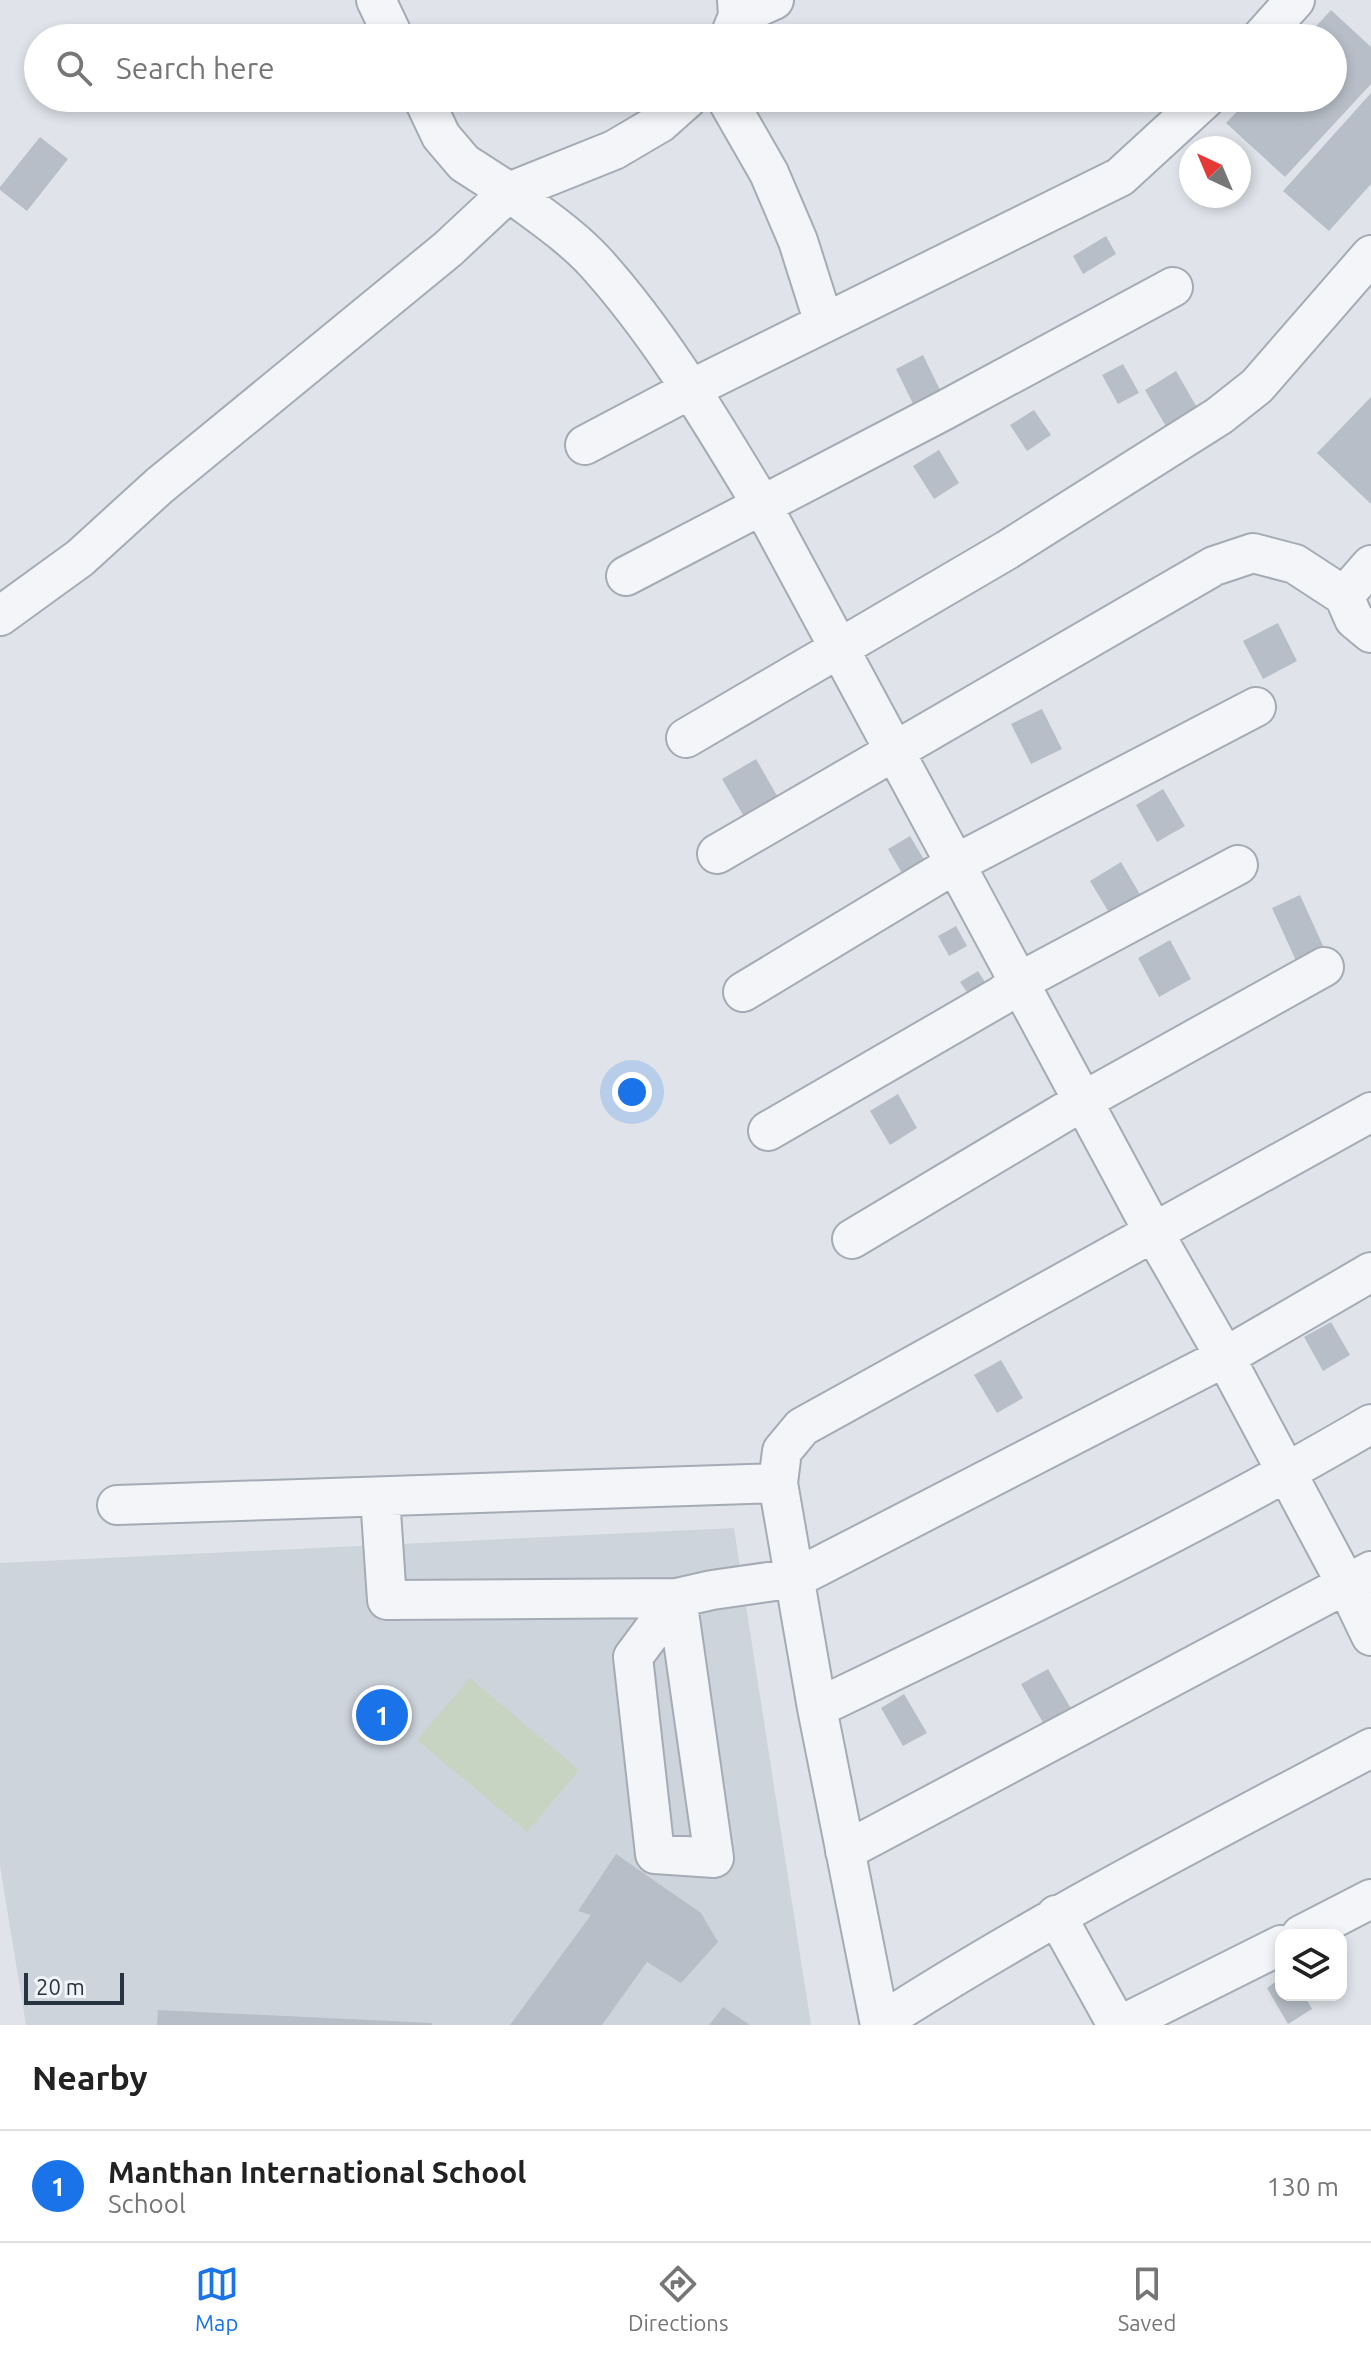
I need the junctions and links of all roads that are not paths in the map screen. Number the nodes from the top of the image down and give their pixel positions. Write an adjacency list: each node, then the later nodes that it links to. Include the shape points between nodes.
1 (376, 0): 5 (street)
2 (774, 0): 4 (street)
3 (1295, 0): 6 (street)
4 (735, 18)
5 (387, 24)
6 (1274, 24)
7 (430, 112): 11 (street, via 464,163)
8 (672, 112): 11 (street, via 614,150)
9 (734, 112): 14 (street, via 769,173 798,241)
10 (1191, 112): 14 (street, via 1120,177)
11 (509, 192): 15 (street, via 594,261); 21 (street, via 80,558)
12 (1371, 255): 23 (street, via 1257,386 1219,416)
13 (1173, 287): 17 (street)
14 (824, 323): 15 (street)
15 (691, 389): 16 (street); 17 (street)
16 (585, 445)
17 (762, 505): 19 (street); 23 (street)
18 (1371, 565): 20 (street)
19 (626, 576)
20 (1344, 596): 22 (street, via 1354,619); 26 (street, via 1295,564 1253,553 1214,566)
21 (0, 616)
22 (1371, 633)
23 (839, 648): 25 (street); 26 (street)
24 (1256, 707): 28 (street)
25 (686, 738)
26 (894, 750): 27 (street); 28 (street)
27 (717, 854)
28 (955, 864): 31 (street); 32 (street)
29 (1238, 865): 31 (street)
30 (1324, 967): 33 (street)
31 (1019, 982): 33 (street); 35 (street)
32 (743, 992)
33 (1083, 1101): 36 (street); 37 (street)
34 (1371, 1112): 36 (street)
35 (768, 1131)
36 (1154, 1233): 39 (street); 42 (street, via 802,1427 782,1451)
37 (852, 1239)
38 (1371, 1272): 39 (street)
39 (1225, 1357): 41 (street); 45 (street)
40 (1371, 1424): 41 (street)
41 (1286, 1474): 46 (street); 49 (street)
42 (778, 1483): 43 (street); 45 (street)
43 (380, 1497): 44 (street); 47 (street, via 387,1600)
44 (117, 1505)
45 (796, 1578): 47 (street); 49 (street)
46 (1359, 1578): 48 (street); 51 (street)
47 (677, 1598): 47 (street, via 692,1705 714,1858 655,1854 633,1657)
48 (1371, 1636)
49 (817, 1708): 51 (street)
50 (1371, 1748): 53 (street)
51 (845, 1851): 56 (street)
52 (1371, 1899): 54 (street)
53 (1056, 1915): 56 (street); 57 (street)
54 (1313, 1929)
55 (1275, 1948): 57 (street)
56 (880, 2024)
57 (1119, 2025)

